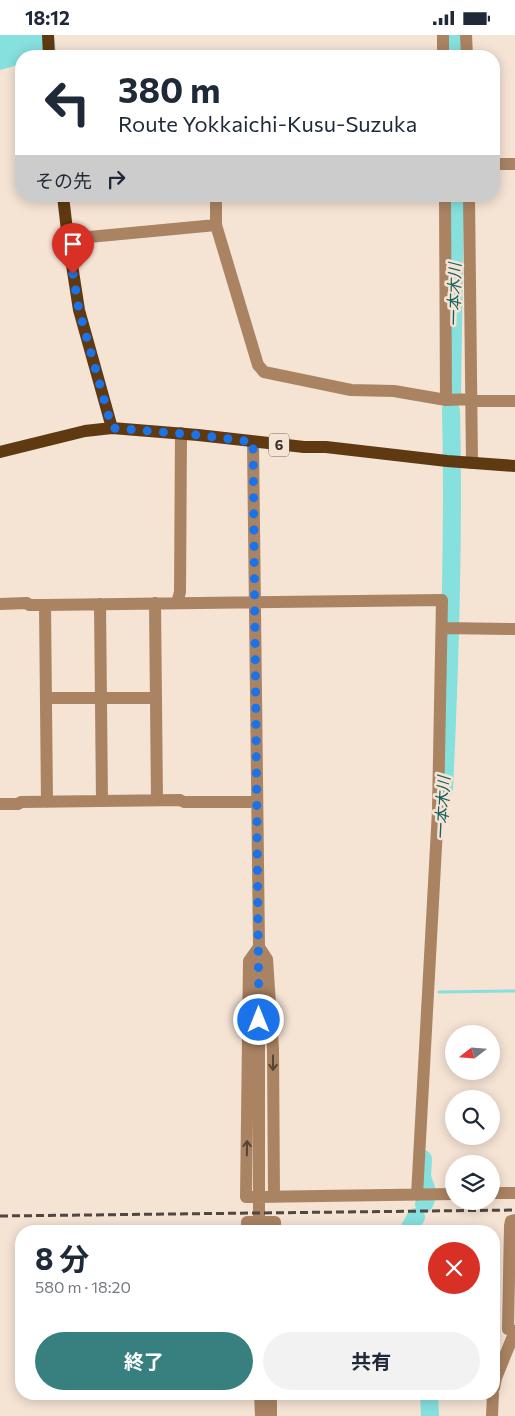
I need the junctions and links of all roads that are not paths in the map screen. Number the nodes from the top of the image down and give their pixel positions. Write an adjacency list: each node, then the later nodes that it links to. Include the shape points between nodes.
1 (48, 35): 4 (main road)
2 (442, 35): 5 (street)
3 (466, 35): 6 (street)
4 (49, 50)
5 (443, 50)
6 (467, 50)
7 (515, 164): 8 (street)
8 (500, 165)
9 (65, 202): 14 (main road)
10 (216, 202): 13 (street)
11 (445, 202): 15 (street)
12 (469, 202): 16 (street)
13 (216, 225): 14 (street); 15 (street, via 258,365 264,372 351,390 394,391)
14 (68, 239): 18 (main road, via 79,310)
15 (446, 400): 16 (street)
16 (472, 400): 17 (street); 22 (street)
17 (515, 401)
18 (112, 428): 19 (main road, 6); 21 (main road, 6, via 84,431)
19 (181, 433): 20 (main road, 6); 26 (street, via 180,592)
20 (253, 442): 22 (main road, 6); 24 (street)
21 (0, 452)
22 (472, 463): 23 (main road, 6)
23 (515, 465)
24 (254, 602): 26 (street); 30 (street, via 442,600); 38 (street)
25 (155, 603): 26 (street); 28 (street); 34 (street)
26 (177, 603)
27 (0, 604): 29 (street)
28 (100, 604): 29 (street); 33 (street)
29 (45, 605): 32 (street)
30 (442, 628): 31 (street); 43 (street, via 438,810)
31 (515, 629)
32 (46, 698): 33 (street); 37 (street)
33 (101, 698): 34 (street); 36 (street)
34 (156, 698): 35 (street)
35 (157, 800): 36 (street); 38 (street)
36 (102, 801): 37 (street)
37 (47, 802): 39 (street)
38 (256, 802): 40 (street)
39 (0, 804)
40 (259, 947): 45 (street, one-way to 45, via 267,959 273,1049); 45 (street, one-way to 40, via 246,1197 250,961); 48 (street)
41 (500, 1193): 42 (street)
42 (515, 1193)
43 (416, 1195): 44 (street); 45 (street)
44 (445, 1195)
45 (274, 1197)
46 (515, 1220): 50 (street, via 510,1225 508,1329 515,1331)
47 (247, 1225): 49 (street, via 247,1222 275,1222)
48 (259, 1225)
49 (275, 1225)
50 (500, 1368)
51 (252, 1400): 55 (street)
52 (260, 1400): 56 (street)
53 (271, 1400): 57 (street)
54 (493, 1400): 58 (street)
55 (252, 1416)
56 (261, 1416)
57 (271, 1416)
58 (492, 1416)

